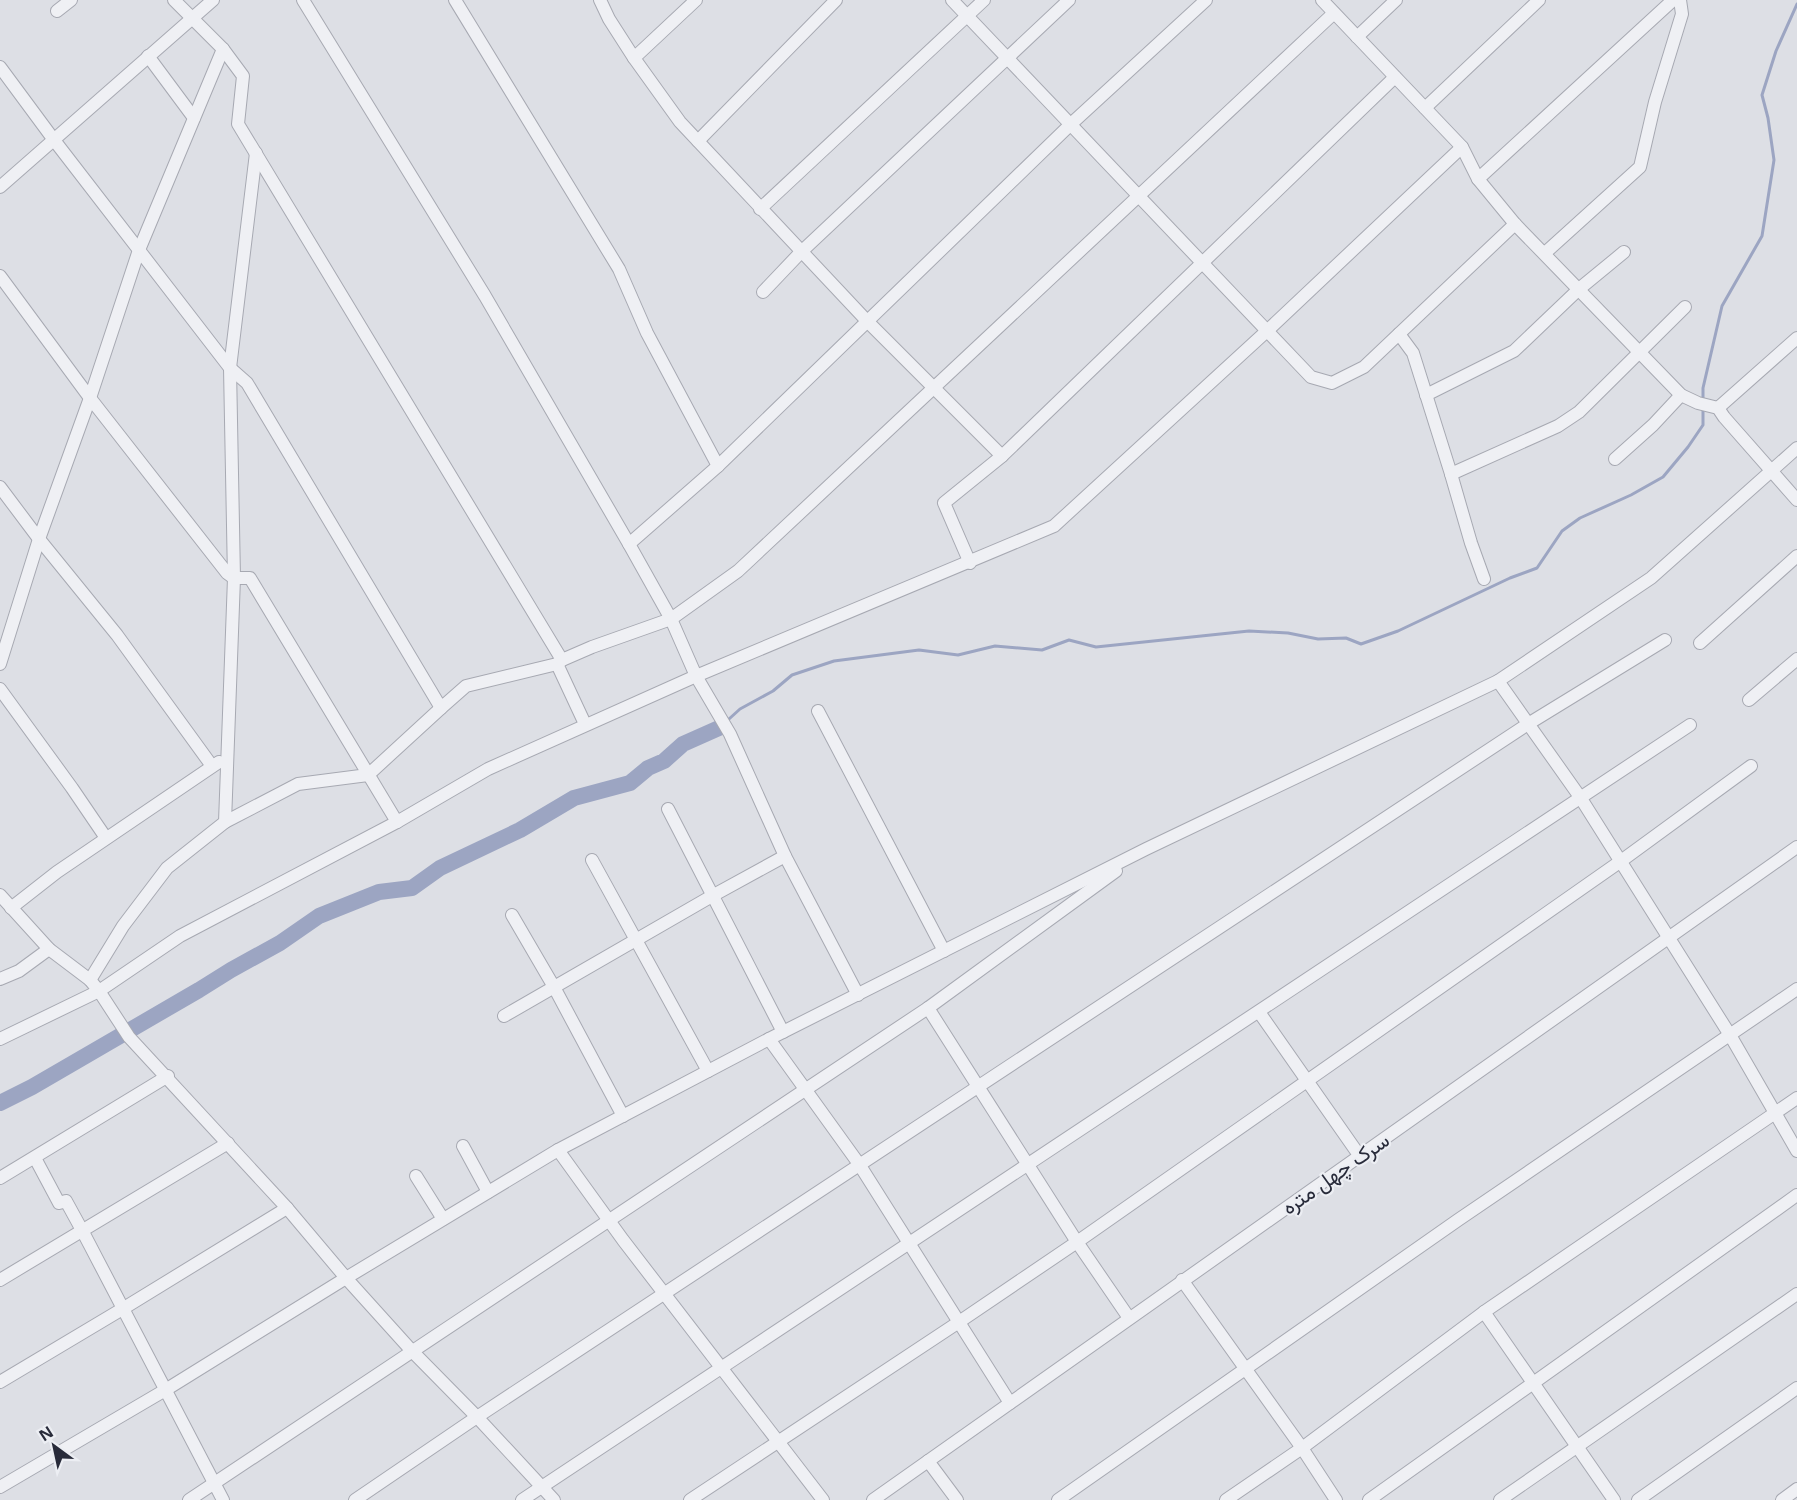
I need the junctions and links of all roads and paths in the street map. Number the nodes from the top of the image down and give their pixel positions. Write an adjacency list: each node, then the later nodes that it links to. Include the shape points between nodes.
1 (71, 0): 18 (street)
2 (174, 0): 21 (street)
3 (213, 0): 21 (street)
4 (303, 0): 70 (street, via 485,296)
5 (455, 0): 64 (street, via 619,269 647,333)
6 (600, 0): 25 (street)
7 (696, 0): 25 (street)
8 (836, 0): 33 (street)
9 (952, 0): 20 (street)
10 (984, 0): 20 (street)
11 (1069, 0): 26 (street)
12 (1206, 0): 31 (street)
13 (1322, 0): 19 (street)
14 (1396, 0): 22 (street)
15 (1539, 0): 29 (street)
16 (1673, 0): 36 (street)
17 (1680, 0): 44 (street, via 1682,14 1640,167)
18 (57, 11)
19 (1334, 13): 22 (street); 38 (street)
20 (968, 16): 26 (street); 39 (street)
21 (192, 17): 23 (street); 24 (street)
22 (1357, 37): 28 (street)
23 (223, 49): 30 (street); 35 (street, via 243,76 238,124)
24 (148, 56): 30 (street); 32 (street)
25 (634, 58): 33 (street)
26 (1007, 58): 31 (street); 42 (street)
27 (0, 67): 32 (street)
28 (1395, 77): 29 (street); 45 (street)
29 (1425, 108): 34 (street)
30 (194, 118): 41 (street)
31 (1071, 124): 38 (street); 50 (street)
32 (54, 140): 37 (street); 41 (street)
33 (698, 141): 39 (street)
34 (1462, 147): 36 (street); 51 (street)
35 (256, 153): 55 (street); 79 (street)
36 (1478, 179): 40 (street)
37 (0, 187)
38 (1139, 196): 45 (street); 56 (street)
39 (760, 209): 42 (street)
40 (1515, 224): 44 (street); 52 (street)
41 (139, 250): 55 (street); 59 (street)
42 (801, 252): 48 (street); 50 (street)
43 (1624, 252): 47 (street)
44 (1545, 253): 47 (street)
45 (1203, 263): 51 (street); 62 (street)
46 (0, 276): 59 (street)
47 (1579, 289): 54 (street); 57 (street, via 1514,351)
48 (763, 292)
49 (1685, 307): 54 (street)
50 (867, 321): 56 (street); 64 (street)
51 (1268, 330): 52 (street, via 1311,377 1332,383 1364,367); 72 (street, via 1054,526)
52 (1399, 334): 57 (street, via 1413,353)
53 (1797, 338): 60 (street)
54 (1639, 352): 58 (street); 66 (street, via 1579,412 1558,426)
55 (230, 368): 73 (street); 85 (street, via 247,383)
56 (933, 388): 62 (street); 75 (street, via 738,571)
57 (1426, 394): 66 (street)
58 (1681, 395): 60 (street); 63 (street)
59 (90, 398): 69 (street); 73 (street)
60 (1708, 406): 65 (street, via 1724,417)
61 (1797, 448): 65 (street)
62 (1002, 456): 72 (street, via 944,503)
63 (1615, 459)
64 (718, 466): 70 (street)
65 (1772, 471): 68 (street); 82 (street, via 1651,578)
66 (1451, 474): 74 (street)
67 (0, 487): 69 (street)
68 (1797, 500)
69 (39, 539): 80 (street); 91 (street, via 117,635)
70 (629, 544): 75 (street)
71 (1797, 556): 77 (street)
72 (970, 563): 81 (street)
73 (234, 578): 90 (street); 93 (street, via 250,578)
74 (1484, 579)
75 (671, 619): 79 (street); 81 (street)
76 (1665, 640): 88 (street)
77 (1700, 643)
78 (1797, 659): 84 (street)
79 (560, 662): 85 (street, via 466,686); 87 (street)
80 (0, 664)
81 (696, 676): 87 (street); 101 (street, via 730,734)
82 (1498, 681): 88 (street); 100 (street)
83 (0, 689): 98 (street)
84 (1749, 700)
85 (441, 708): 93 (street)
86 (818, 711): 111 (street)
87 (585, 724): 97 (street, via 488,769)
88 (1528, 724): 94 (street); 128 (street)
89 (1690, 725): 94 (street)
90 (226, 757): 91 (street); 96 (street)
91 (212, 766): 98 (street)
92 (1750, 766): 103 (street)
93 (368, 775): 96 (street, via 298,784); 97 (street)
94 (1581, 797): 103 (street); 119 (street)
95 (668, 809): 105 (street)
96 (225, 822): 113 (street, via 167,868 123,926)
97 (397, 822): 116 (street, via 180,936)
98 (106, 838): 106 (street)
99 (1797, 847): 108 (street, سرک چهل متره)
100 (1146, 849): 111 (street); 118 (street)
101 (786, 856): 105 (street); 117 (street)
102 (592, 860): 109 (street)
103 (1621, 861): 108 (street); 127 (street)
104 (0, 895): 106 (street)
105 (712, 896): 109 (street); 121 (street)
106 (11, 908): 110 (street)
107 (512, 915): 114 (street)
108 (1668, 937): 122 (street); 137 (street, سرک چهل متره)
109 (635, 940): 114 (street); 125 (street)
110 (49, 949): 112 (street, via 19,971); 113 (street)
111 (944, 951): 117 (street)
112 (0, 979)
113 (90, 980): 116 (street)
114 (554, 987): 120 (street); 132 (street)
115 (1797, 989): 122 (street)
116 (99, 991): 123 (street); 126 (street, via 125,1032)
117 (858, 994): 121 (street)
118 (928, 1008): 128 (street); 129 (street)
119 (1259, 1012): 127 (street); 140 (street)
120 (504, 1016)
121 (783, 1032): 124 (street)
122 (1730, 1035): 131 (street); 162 (street)
123 (0, 1039)
124 (769, 1039): 125 (street); 129 (street)
125 (708, 1071): 132 (street)
126 (168, 1077): 133 (street); 138 (street)
127 (1306, 1081): 137 (street); 149 (street)
128 (978, 1088): 139 (street); 140 (street)
129 (805, 1090): 139 (street); 147 (street)
130 (1797, 1098): 131 (street)
131 (1776, 1113): 136 (street); 157 (street)
132 (623, 1116): 135 (street)
133 (228, 1143): 145 (street); 148 (street)
134 (463, 1146): 143 (street)
135 (558, 1150): 143 (street); 147 (street)
136 (1797, 1151)
137 (1359, 1155): 153 (street, سرک چهل متره)
138 (35, 1158): 142 (street); 148 (street, via 59,1203 66,1201)
139 (859, 1164): 150 (street); 154 (street)
140 (1028, 1165): 149 (street); 150 (street)
141 (416, 1176): 146 (street)
142 (0, 1178)
143 (488, 1192): 146 (street)
144 (1797, 1195): 164 (street)
145 (287, 1208): 151 (street); 156 (street)
146 (443, 1219): 151 (street)
147 (609, 1220): 154 (street); 160 (street)
148 (83, 1232): 152 (street); 156 (street)
149 (1077, 1242): 158 (street); 159 (street)
150 (909, 1244): 159 (street); 161 (street)
151 (346, 1278): 160 (street); 166 (street)
152 (0, 1280)
153 (1182, 1280): 158 (street, سرک چهل متره); 162 (street)
154 (665, 1293): 161 (street); 168 (street)
155 (1797, 1294): 170 (street)
156 (124, 1308): 163 (street); 166 (street)
157 (1484, 1312): 164 (street); 171 (street)
158 (1129, 1318): 167 (street, سرک چهل متره)
159 (959, 1322): 167 (street); 169 (street)
160 (411, 1350): 168 (street); 173 (street)
161 (722, 1368): 169 (street); 175 (street)
162 (1246, 1368): 171 (street); 186 (street)
163 (0, 1382)
164 (1533, 1383): 170 (street); 189 (street)
165 (1797, 1388): 192 (street)
166 (167, 1389): 173 (street); 174 (street)
167 (1010, 1403): 172 (street, سرک چهل متره)
168 (477, 1417): 175 (street); 179 (street)
169 (779, 1442): 182 (street); 183 (street)
170 (1576, 1446): 190 (street); 191 (street)
171 (1302, 1448): 187 (street); 188 (street)
172 (928, 1461): 184 (street, سرک چهل متره); 185 (street)
173 (214, 1483): 177 (street); 178 (street)
174 (0, 1487)
175 (542, 1487): 180 (street); 181 (street)
176 (1797, 1489): 193 (street)
177 (189, 1500)
178 (224, 1500)
179 (356, 1500)
180 (522, 1500)
181 (554, 1500)
182 (690, 1500)
183 (823, 1500)
184 (873, 1500)
185 (957, 1500)
186 (1058, 1500)
187 (1226, 1500)
188 (1336, 1500)
189 (1369, 1500)
190 (1500, 1500)
191 (1614, 1500)
192 (1638, 1500)
193 (1782, 1500)

